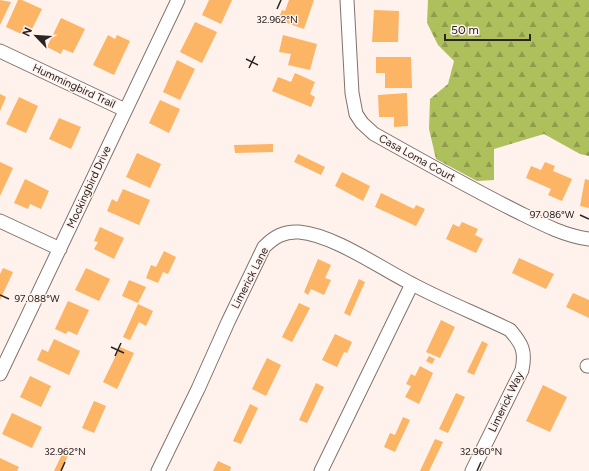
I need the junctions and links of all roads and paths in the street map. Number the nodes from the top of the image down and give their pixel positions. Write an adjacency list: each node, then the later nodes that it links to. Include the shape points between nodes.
1 (178, 0): 4 (street, Mockingbird Drive)
2 (347, 0): 6 (street, Casa Loma Court, via 352,93 356,114 362,123 374,134 493,200 552,228)
3 (0, 51): 4 (street, Hummingbird Trail)
4 (125, 110): 7 (street, Mockingbird Drive)
5 (0, 221): 7 (street)
6 (589, 239)
7 (60, 249): 10 (street, Mockingbird Drive)
8 (412, 284): 9 (street, Limerick Lane, via 510,330); 11 (street, Limerick Lane, via 339,245 314,235 287,232 270,241 264,248); 12 (street)
9 (524, 353): 13 (street, Limerick Way, via 522,370)
10 (0, 374)
11 (158, 471)
12 (321, 471)
13 (472, 471)

